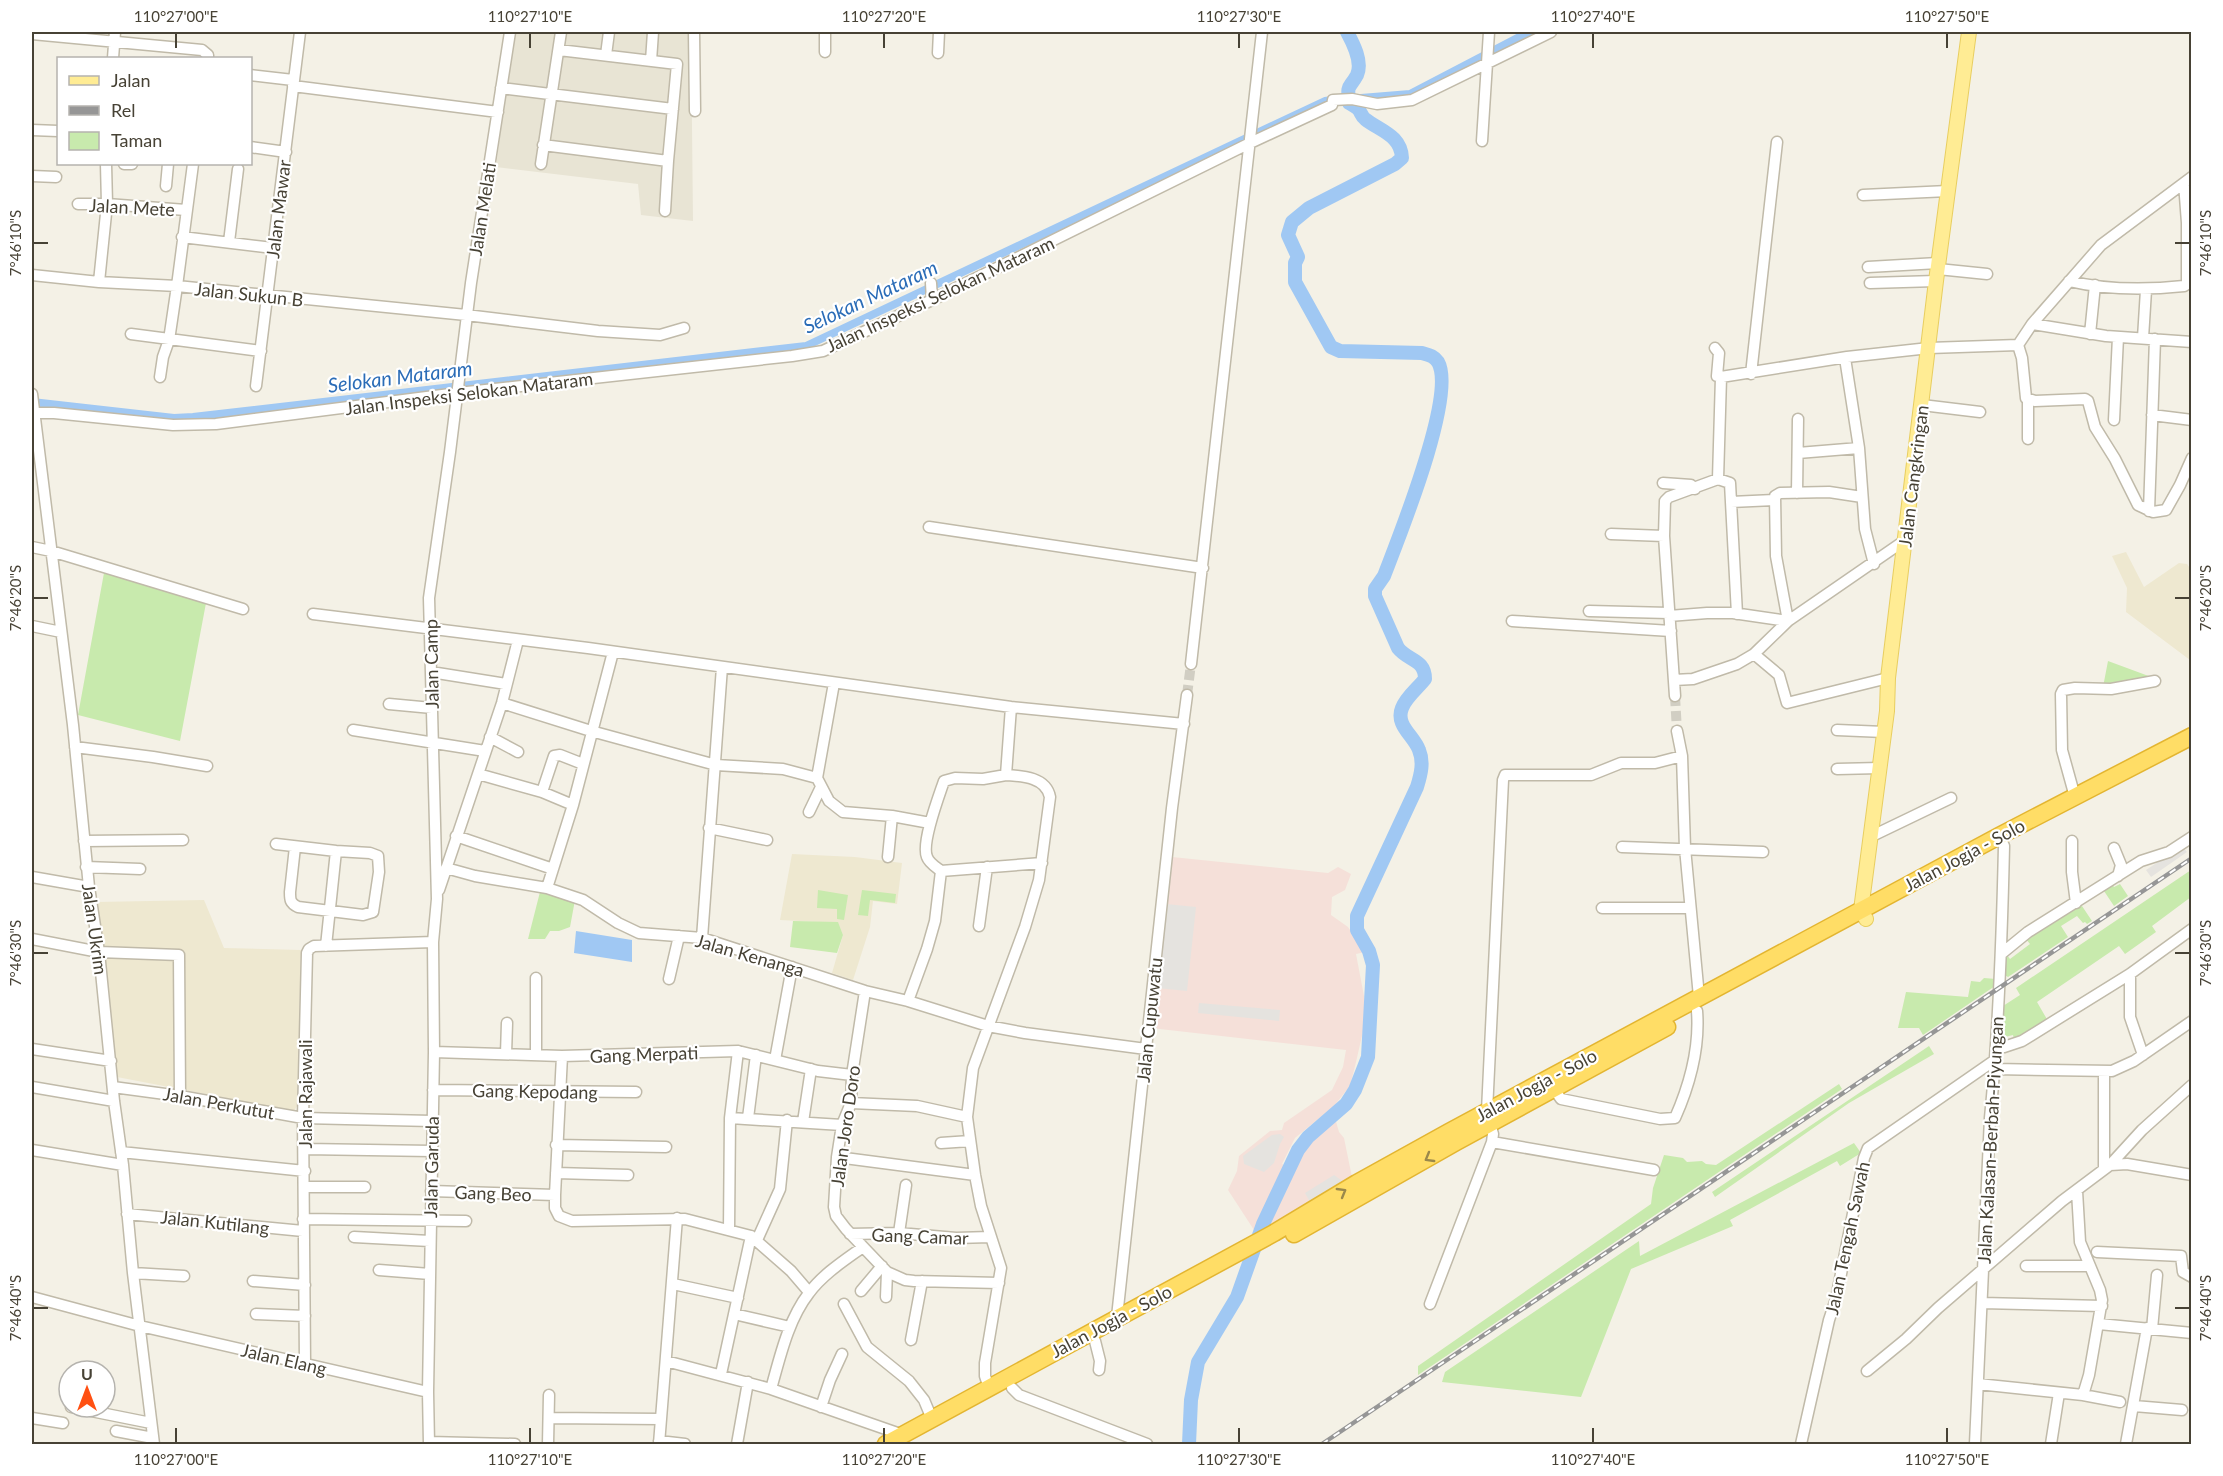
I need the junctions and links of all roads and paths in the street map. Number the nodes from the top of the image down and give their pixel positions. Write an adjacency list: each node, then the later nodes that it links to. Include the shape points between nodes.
1 (300, 32): 24 (street, Jalan Mawar)
2 (510, 32): 25 (street, Jalan Melati)
3 (561, 32): 15 (street)
4 (609, 32): 18 (street)
5 (653, 32): 21 (street)
6 (694, 32): 28 (street)
7 (825, 32): 16 (street)
8 (939, 32): 17 (street)
9 (1262, 32): 32 (street)
10 (1551, 32): 22 (street, Jalan Inspeksi Selokan Mataram)
11 (1969, 32): 48 (main road, Jalan Cangkringan)
12 (32, 34): 14 (street)
13 (1489, 35): 22 (street)
14 (114, 36): 19 (street); 20 (street, via 202,50)
15 (559, 50): 18 (street); 26 (street)
16 (825, 52)
17 (938, 53)
18 (606, 55): 21 (street)
19 (113, 57)
20 (208, 57)
21 (651, 61): 27 (street, via 677,64)
22 (1487, 61): 32 (street, Jalan Inspeksi Selokan Mataram, via 1412,100 1377,104 1333,100 1332,105); 33 (street)
23 (252, 76): 24 (street)
24 (293, 83): 29 (street); 37 (street, Jalan Mawar)
25 (501, 88): 26 (street); 29 (street, Jalan Melati)
26 (552, 96): 27 (street); 35 (street)
27 (673, 109): 38 (street)
28 (695, 111)
29 (498, 112): 70 (street, Jalan Melati)
30 (32, 130): 31 (street)
31 (57, 131)
32 (1250, 138): 69 (street, Jalan Inspeksi Selokan Mataram); 118 (street)
33 (1482, 141)
34 (1777, 142): 84 (street)
35 (543, 145): 38 (street); 39 (street)
36 (252, 147): 37 (street)
37 (285, 152): 56 (street, Jalan Mawar)
38 (668, 160): 53 (street)
39 (541, 164)
40 (106, 165): 51 (street)
41 (168, 165): 47 (street)
42 (193, 165): 52 (street)
43 (238, 169): 55 (street)
44 (32, 176): 45 (street)
45 (56, 177)
46 (2188, 180): 61 (street, via 2101,244); 67 (street, via 2187,284)
47 (166, 186)
48 (1948, 191): 49 (street); 58 (main road, Jalan Cangkringan)
49 (1863, 195)
50 (78, 204): 51 (street, Jalan Mete)
51 (106, 204): 52 (street, Jalan Mete); 62 (street)
52 (186, 210): 54 (street)
53 (665, 211)
54 (182, 237): 55 (street); 66 (street)
55 (229, 242): 56 (street)
56 (273, 248): 68 (street, Jalan Mawar)
57 (1868, 267): 58 (street)
58 (1937, 271): 59 (street); 64 (street); 81 (main road, Jalan Cangkringan)
59 (1987, 274)
60 (32, 275): 62 (street, Jalan Sukun B)
61 (2068, 281): 65 (street); 71 (street)
62 (99, 282): 66 (street, Jalan Sukun B)
63 (931, 283): 69 (street)
64 (1870, 283)
65 (2095, 285): 67 (street); 74 (street)
66 (177, 286): 68 (street, Jalan Sukun B); 77 (street)
67 (2146, 290): 76 (street)
68 (268, 296): 70 (street, Jalan Sukun B); 82 (street, Jalan Mawar)
69 (932, 298): 88 (street, Jalan Inspeksi Selokan Mataram, via 792,356)
70 (466, 315): 72 (street, Jalan Sukun B, via 598,332 660,335); 88 (street, Jalan Melati)
71 (2032, 324): 74 (street); 79 (street)
72 (684, 328)
73 (131, 334): 77 (street)
74 (2090, 334): 75 (street)
75 (2118, 337): 76 (street); 96 (street)
76 (2149, 339): 78 (street); 94 (street)
77 (169, 340): 82 (street); 85 (street)
78 (2192, 342)
79 (2018, 345): 81 (street); 90 (street)
80 (1715, 348): 86 (street, via 1719,353 1717,376)
81 (1929, 348): 83 (street); 91 (main road, Jalan Cangkringan)
82 (261, 351): 87 (street, Jalan Mawar)
83 (1845, 358): 84 (street); 99 (street)
84 (1751, 374): 86 (street)
85 (160, 377)
86 (1721, 378): 103 (street)
87 (256, 386)
88 (458, 386): 92 (street, Jalan Inspeksi Selokan Mataram, via 216,424 172,425); 127 (street, Jalan Camp, via 432,570)
89 (32, 394): 92 (street, Jalan Ukrim)
90 (2028, 400): 98 (street); 110 (street, via 2088,401 2098,432 2138,505)
91 (1922, 405): 93 (street); 114 (main road, Jalan Cangkringan)
92 (33, 411): 102 (street, Jalan Ukrim)
93 (1980, 412)
94 (2152, 416): 97 (street); 110 (street)
95 (1798, 419): 100 (street)
96 (2114, 420)
97 (2192, 420)
98 (2028, 439)
99 (1859, 448): 100 (street); 107 (street)
100 (1798, 453): 106 (street)
101 (2192, 458): 110 (street, via 2166,510)
102 (37, 476): 116 (street, Jalan Ukrim)
103 (1718, 479): 105 (street); 109 (street, via 1730,483)
104 (1663, 483): 105 (street, via 1691,485)
105 (1695, 489): 113 (street, via 1666,500)
106 (1797, 493): 107 (street); 108 (street, via 1777,494)
107 (1862, 496): 117 (street)
108 (1774, 500): 109 (street); 125 (street, via 1776,556)
109 (1731, 502): 122 (street)
110 (2149, 511)
111 (928, 527): 118 (street)
112 (1611, 534): 113 (street)
113 (1664, 536): 123 (street)
114 (1904, 541): 117 (street); 136 (main road, Jalan Cangkringan)
115 (32, 547): 116 (street)
116 (51, 551): 119 (street); 129 (street, Jalan Ukrim)
117 (1874, 564): 125 (street)
118 (1203, 568): 133 (street)
119 (243, 609)
120 (1589, 611): 123 (street)
121 (313, 614): 127 (street)
122 (1737, 614): 123 (street); 125 (street)
123 (1669, 615): 128 (street)
124 (1512, 621): 128 (street)
125 (1788, 621): 132 (street)
126 (32, 626): 129 (street)
127 (429, 630): 130 (street); 135 (street, Jalan Camp)
128 (1671, 631): 137 (street)
129 (61, 632): 156 (street, Jalan Ukrim)
130 (518, 640): 131 (street); 140 (street)
131 (613, 652): 134 (street); 150 (street)
132 (1754, 654): 136 (street, via 1779,675 1787,703); 137 (street, via 1718,672)
133 (1191, 664)
134 (722, 668): 139 (street); 162 (street)
135 (431, 672): 140 (street); 146 (street, Jalan Camp)
136 (1888, 678): 152 (main road, Jalan Cangkringan)
137 (1674, 680): 142 (street)
138 (2155, 681): 170 (street, via 2063,690 2062,750)
139 (834, 683): 145 (street); 168 (street)
140 (506, 684): 143 (street)
141 (1187, 695): 147 (street, Jalan Cupuwatu)
142 (1675, 696)
143 (502, 703): 150 (street); 154 (street)
144 (389, 704): 146 (street)
145 (1011, 707): 147 (street); 167 (street)
146 (432, 708): 155 (street, Jalan Camp)
147 (1184, 724): 232 (street, Jalan Cupuwatu)
148 (353, 730): 155 (street)
149 (1837, 730): 152 (street)
150 (591, 731): 161 (street); 162 (street)
151 (1677, 731): 160 (street)
152 (1884, 732): 164 (main road, Jalan Cangkringan)
153 (2192, 736): 170 (highway, Jalan Jogja - Solo)
154 (490, 737): 158 (street); 159 (street)
155 (432, 742): 158 (street); 204 (street, Jalan Camp)
156 (75, 747): 163 (street); 182 (street, Jalan Ukrim)
157 (2192, 748): 183 (highway, Jalan Jogja - Solo)
158 (485, 751): 166 (street)
159 (518, 752)
160 (1682, 756): 188 (street); 261 (street, via 1655,763 1621,763 1591,775 1505,775)
161 (583, 764): 169 (street, via 555,755); 172 (street)
162 (716, 765): 168 (street, via 783,770); 176 (street)
163 (207, 766)
164 (1880, 768): 165 (street); 178 (main road, Jalan Cangkringan)
165 (1837, 769)
166 (478, 774): 169 (street); 177 (street)
167 (1006, 775): 175 (street, via 946,779); 193 (street, via 1037,780 1049,792)
168 (819, 782): 173 (street); 174 (street, via 829,801 843,812)
169 (542, 792): 172 (street)
170 (2075, 797): 183 (highway, Jalan Jogja - Solo)
171 (1951, 798): 178 (street)
172 (573, 805): 198 (street)
173 (809, 812)
174 (892, 816): 175 (street); 192 (street)
175 (930, 823): 199 (street, via 927,857)
176 (709, 828): 181 (street); 215 (street)
177 (456, 836): 196 (street); 198 (street)
178 (1870, 837): 209 (main road, Jalan Cangkringan)
179 (2192, 837): 200 (street)
180 (183, 840): 182 (street)
181 (767, 840)
182 (84, 841): 194 (street, Jalan Ukrim)
183 (2002, 841): 209 (highway, Jalan Jogja - Solo); 213 (street, Jalan Kalasan-Berbah-Piyungan)
184 (2072, 841): 205 (street)
185 (276, 844): 186 (street)
186 (295, 847): 190 (street); 208 (street, via 291,902 298,907)
187 (1622, 847): 188 (street)
188 (1685, 848): 191 (street); 207 (street)
189 (2114, 848): 200 (street, via 2121,865)
190 (336, 851): 208 (street); 208 (street, via 378,856 376,896 369,915)
191 (1763, 852)
192 (888, 856)
193 (1042, 863): 195 (street); 230 (street, via 1025,927)
194 (87, 867): 197 (street); 202 (street, Jalan Ukrim)
195 (987, 867): 199 (street); 210 (street)
196 (446, 868): 203 (street, Jalan Kenanga); 204 (street)
197 (140, 869)
198 (553, 869): 203 (street)
199 (941, 871): 226 (street, via 935,921)
200 (2118, 876): 205 (street)
201 (32, 877): 202 (street)
202 (89, 887): 219 (street, Jalan Ukrim)
203 (547, 888): 214 (street, Jalan Kenanga, via 583,900 639,933)
204 (437, 899): 217 (street, Jalan Camp)
205 (2076, 903): 212 (street)
206 (1602, 908): 207 (street)
207 (1690, 908): 227 (street)
208 (329, 912): 218 (street)
209 (1864, 915): 227 (highway, Jalan Jogja - Solo)
210 (979, 926)
211 (2192, 929): 222 (street)
212 (2028, 932): 213 (street); 220 (street)
213 (2002, 933): 220 (street, Jalan Kalasan-Berbah-Piyungan)
214 (679, 936): 215 (street, Jalan Kenanga); 224 (street)
215 (702, 938): 221 (street, Jalan Kenanga)
216 (32, 939): 219 (street)
217 (433, 942): 218 (street); 235 (street, Jalan Garuda)
218 (326, 946): 258 (street, Jalan Rajawali, via 314,946 308,953)
219 (99, 952): 241 (street, Jalan Ukrim); 254 (street, via 179,955)
220 (2001, 954): 231 (street, Jalan Kalasan-Berbah-Piyungan)
221 (792, 967): 225 (street, Jalan Kenanga); 242 (street)
222 (2130, 974): 231 (street, via 2022,1041); 239 (street, via 2130,1017)
223 (536, 978): 237 (street)
224 (669, 979)
225 (865, 991): 226 (street, Jalan Kenanga); 246 (street, Jalan Joro Doro)
226 (908, 1001): 230 (street, Jalan Kenanga)
227 (1698, 1004): 250 (highway, Jalan Jogja - Solo); 250 (street, via 1694,1063 1675,1118 1660,1119 1561,1098); 261 (highway, Jalan Jogja - Solo)
228 (2192, 1021): 239 (street)
229 (507, 1023): 236 (street)
230 (988, 1026): 232 (street, Jalan Kenanga); 257 (street, via 973,1068)
231 (1996, 1047): 243 (street, Jalan Kalasan-Berbah-Piyungan)
232 (1146, 1048): 333 (street, Jalan Cupuwatu)
233 (32, 1049): 241 (street)
234 (738, 1051): 238 (street, Gang Merpati); 240 (street, Gang Merpati); 259 (street)
235 (434, 1052): 236 (street, Gang Merpati); 251 (street, Jalan Garuda)
236 (506, 1054): 237 (street, Gang Merpati)
237 (536, 1055): 240 (street, Gang Merpati)
238 (756, 1055): 242 (street, Gang Merpati); 260 (street)
239 (2143, 1055): 245 (street)
240 (562, 1056): 252 (street)
241 (111, 1060): 249 (street, Jalan Ukrim)
242 (775, 1060): 244 (street, Gang Merpati)
243 (1995, 1065): 245 (street); 310 (street, Jalan Kalasan-Berbah-Piyungan); 379 (street, Jalan Tengah Sawah, via 1868,1148)
244 (811, 1069): 246 (street, Gang Merpati); 264 (street)
245 (2104, 1072): 277 (street)
246 (852, 1075): 256 (street, Jalan Joro Doro)
247 (2192, 1085): 277 (street)
248 (32, 1087): 255 (street)
249 (113, 1087): 254 (street, Jalan Perkutut); 255 (street, Jalan Ukrim)
250 (1554, 1089): 261 (highway, Jalan Jogja - Solo)
251 (433, 1090): 252 (street, Gang Kepodang); 263 (street, Jalan Garuda)
252 (558, 1091): 253 (street, Gang Kepodang); 269 (street)
253 (636, 1092)
254 (180, 1096): 258 (street, Jalan Perkutut)
255 (114, 1101): 274 (street, Jalan Ukrim)
256 (851, 1103): 257 (street, via 917,1106); 265 (street, Jalan Joro Doro)
257 (967, 1117): 266 (street)
258 (303, 1118): 263 (street, Jalan Perkutut); 271 (street, Jalan Rajawali)
259 (730, 1118): 260 (street); 295 (street)
260 (748, 1118): 262 (street)
261 (1488, 1118): 268 (street); 305 (highway, Jalan Jogja - Solo, via 1321,1204 1273,1240)
262 (787, 1120): 264 (street); 300 (street, via 783,1176 774,1205)
263 (432, 1121): 273 (street, Jalan Garuda)
264 (802, 1122): 265 (street)
265 (842, 1125): 275 (street, Jalan Joro Doro)
266 (970, 1141): 267 (street); 282 (street)
267 (941, 1143)
268 (1492, 1143): 278 (street); 328 (street)
269 (556, 1145): 270 (street); 280 (street)
270 (666, 1147)
271 (305, 1149): 273 (street); 279 (street, Jalan Rajawali)
272 (32, 1150): 276 (street)
273 (432, 1151): 287 (street, Jalan Garuda)
274 (121, 1152): 276 (street, Jalan Ukrim); 279 (street)
275 (837, 1157): 282 (street); 298 (street, Jalan Joro Doro, via 834,1207)
276 (123, 1165): 290 (street, Jalan Ukrim)
277 (2106, 1165): 283 (street, via 2127,1164); 288 (street)
278 (1654, 1170)
279 (305, 1171): 285 (street, Jalan Rajawali)
280 (556, 1173): 281 (street); 289 (street)
281 (628, 1175)
282 (975, 1175): 301 (street)
283 (2192, 1175)
284 (906, 1185): 297 (street)
285 (304, 1187): 286 (street); 292 (street, Jalan Rajawali)
286 (365, 1187)
287 (431, 1191): 289 (street, Gang Beo); 293 (street, Jalan Garuda)
288 (2077, 1191): 307 (street, via 2080,1242); 310 (street)
289 (555, 1195): 291 (street, via 559,1216 572,1221)
290 (127, 1214): 296 (street, Jalan Kutilang); 311 (street, Jalan Ukrim)
291 (677, 1218): 295 (street); 319 (street)
292 (303, 1219): 293 (street); 296 (street, Jalan Rajawali)
293 (430, 1220): 294 (street); 302 (street, Jalan Garuda)
294 (466, 1221)
295 (729, 1230): 300 (street)
296 (303, 1231): 320 (street, Jalan Rajawali)
297 (899, 1233): 298 (street, Gang Camar); 301 (street, Gang Camar)
298 (850, 1234): 303 (street, Jalan Joro Doro)
299 (354, 1238): 302 (street)
300 (754, 1238): 321 (street); 325 (street)
301 (990, 1238): 318 (street, via 1001,1268)
302 (430, 1241): 312 (street, Jalan Garuda)
303 (863, 1247): 308 (street, Jalan Joro Doro); 321 (street)
304 (2097, 1252): 315 (street, via 2181,1256 2183,1272)
305 (1240, 1257): 333 (highway, Jalan Jogja - Solo); 340 (highway, Jalan Jogja - Solo)
306 (2026, 1266): 307 (street)
307 (2089, 1266): 329 (street, via 2100,1290)
308 (884, 1269): 317 (street, Jalan Joro Doro, via 904,1280); 322 (street); 324 (street)
309 (379, 1270): 312 (street)
310 (1983, 1271): 326 (street, Jalan Kalasan-Berbah-Piyungan); 346 (street)
311 (132, 1273): 314 (street); 335 (street, Jalan Ukrim)
312 (430, 1274): 353 (street, Jalan Garuda)
313 (2157, 1275): 337 (street)
314 (184, 1276)
315 (2192, 1277)
316 (253, 1281): 320 (street)
317 (922, 1281): 318 (street, Jalan Joro Doro); 339 (street)
318 (999, 1283): 350 (street, via 985,1363)
319 (673, 1284): 325 (street); 343 (street)
320 (305, 1285): 332 (street, Jalan Rajawali)
321 (813, 1288): 336 (street)
322 (861, 1291)
323 (32, 1297): 335 (street, Jalan Elang)
324 (886, 1297)
325 (738, 1298): 331 (street)
326 (1982, 1303): 329 (street); 349 (street, Jalan Kalasan-Berbah-Piyungan)
327 (844, 1304): 365 (street, via 867,1347 909,1380)
328 (1430, 1304)
329 (2102, 1306): 334 (street)
330 (256, 1314): 332 (street)
331 (734, 1314): 336 (street); 347 (street)
332 (305, 1316): 344 (street, Jalan Rajawali)
333 (1117, 1317): 341 (highway, Jalan Jogja - Solo)
334 (2099, 1324): 337 (street); 356 (street)
335 (140, 1326): 344 (street, Jalan Elang); 367 (street, Jalan Ukrim)
336 (790, 1327): 352 (street)
337 (2149, 1328): 338 (street); 358 (street)
338 (2192, 1333)
339 (911, 1340)
340 (1095, 1341): 341 (highway, Jalan Jogja - Solo); 345 (street)
341 (1062, 1353): 350 (highway, Jalan Jogja - Solo); 351 (highway, Jalan Jogja - Solo)
342 (842, 1354): 359 (street)
343 (666, 1361): 347 (street); 364 (street)
344 (304, 1363): 353 (street, Jalan Elang)
345 (1099, 1370)
346 (1867, 1371)
347 (722, 1374): 348 (street)
348 (748, 1382): 352 (street); 376 (street)
349 (1978, 1384): 354 (street); 380 (street, Jalan Kalasan-Berbah-Piyungan)
350 (988, 1388): 365 (highway, Jalan Jogja - Solo)
351 (1011, 1388): 369 (highway, Jalan Jogja - Solo); 378 (street, via 1019,1395)
352 (771, 1389): 359 (street)
353 (428, 1392): 371 (street, Jalan Garuda)
354 (2059, 1393): 356 (street); 381 (street)
355 (549, 1395): 362 (street)
356 (2083, 1395): 357 (street)
357 (2120, 1402)
358 (2134, 1406): 360 (street); 382 (street)
359 (821, 1407): 369 (street)
360 (2182, 1410)
361 (117, 1416): 367 (street)
362 (549, 1418): 364 (street); 374 (street)
363 (32, 1419): 366 (street)
364 (660, 1419): 372 (street)
365 (932, 1419): 369 (highway, Jalan Jogja - Solo)
366 (63, 1423)
367 (151, 1423): 370 (street, Jalan Ukrim)
368 (116, 1431): 370 (street)
369 (906, 1440): 377 (highway, Jalan Jogja - Solo)
370 (153, 1441)
371 (429, 1443): 373 (street)
372 (659, 1443): 375 (street)
373 (515, 1444)
374 (548, 1444)
375 (685, 1444)
376 (737, 1444)
377 (886, 1444)
378 (1148, 1444)
379 (1802, 1444)
380 (1975, 1444)
381 (2051, 1444)
382 (2126, 1444)

